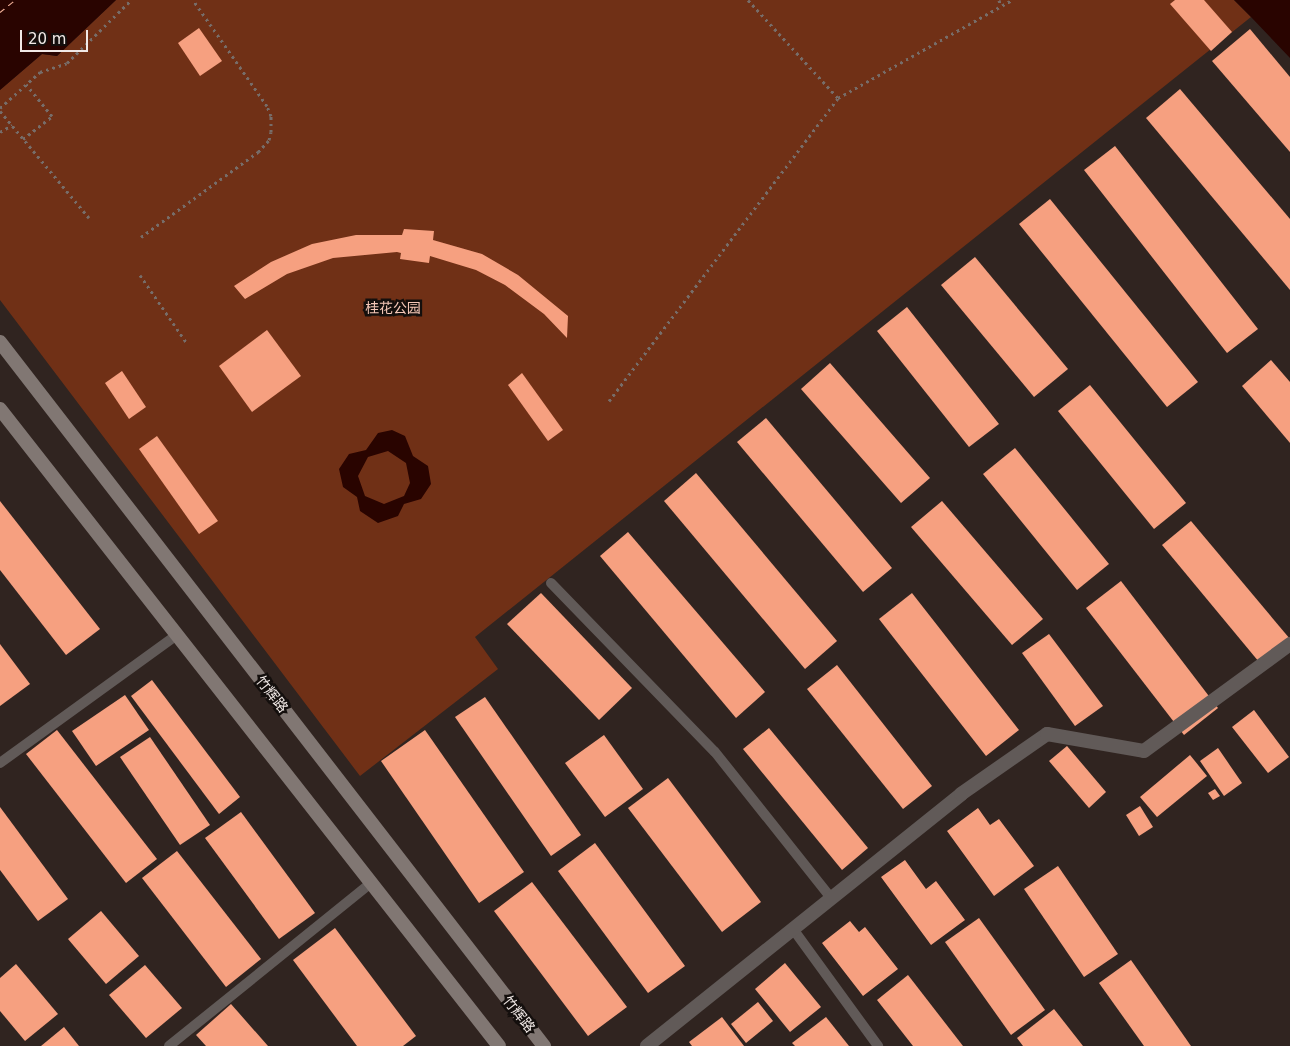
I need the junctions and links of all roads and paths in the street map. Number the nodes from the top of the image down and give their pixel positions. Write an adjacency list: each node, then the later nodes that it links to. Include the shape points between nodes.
1 (131, 0): 9 (path, via 67,63 40,72)
2 (193, 0): 16 (path, via 267,106 271,116 269,140 258,152)
3 (748, 0): 7 (path)
4 (754, 0): 7 (path)
5 (999, 0): 8 (path)
6 (1012, 0): 8 (path)
7 (751, 4): 10 (path)
8 (1001, 6): 10 (path)
9 (26, 84): 11 (path); 14 (path, via 52,116)
10 (838, 98): 20 (path)
11 (0, 109): 12 (path)
12 (12, 125): 13 (path); 14 (path)
13 (0, 132)
14 (23, 139): 15 (path)
15 (89, 218)
16 (141, 236)
17 (140, 275): 19 (path)
18 (0, 342): 31 (main road, 竹辉路)
19 (186, 342)
20 (609, 401)
21 (0, 410): 23 (main road)
22 (550, 583): 27 (lane, via 715,752)
23 (177, 635): 25 (lane); 26 (main road)
24 (1290, 644): 27 (street, via 1144,751 1047,734 961,794)
25 (2, 757)
26 (371, 883): 29 (lane); 30 (main road)
27 (831, 898): 28 (street)
28 (793, 929): 32 (street); 33 (lane)
29 (169, 1046)
30 (499, 1046)
31 (544, 1046)
32 (647, 1046)
33 (878, 1046)

